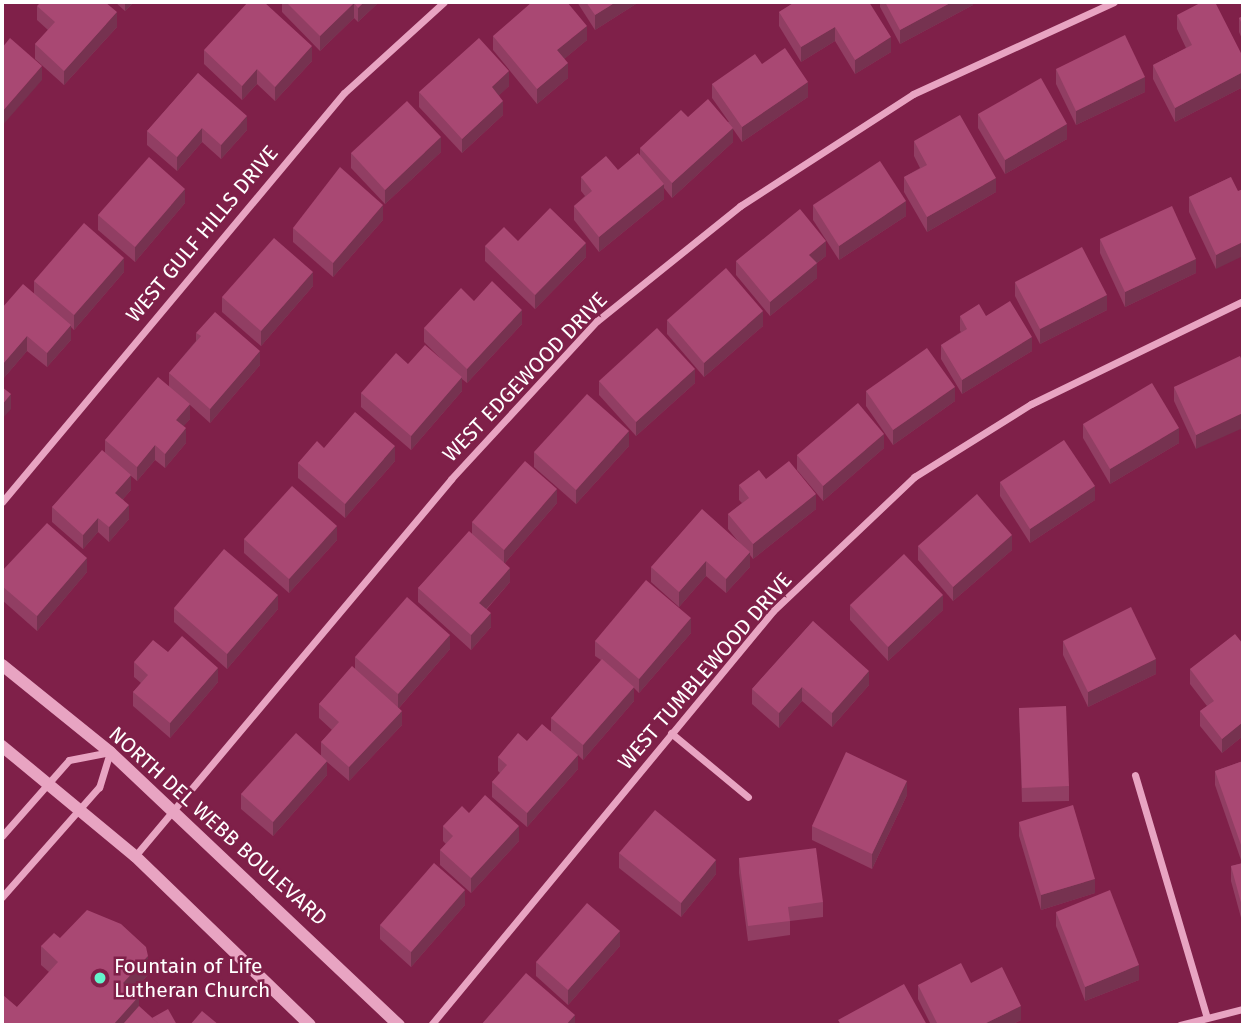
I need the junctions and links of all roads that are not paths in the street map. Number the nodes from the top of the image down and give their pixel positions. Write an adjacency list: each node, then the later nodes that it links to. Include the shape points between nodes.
1 (444, 2): 4 (street, WEST GULF HILLS DRIVE, via 344,93)
2 (1114, 2): 13 (street, WEST EDGEWOOD DRIVE, via 913,94 740,205 597,321 451,479)
3 (1243, 301): 6 (street, WEST TUMBLEWOOD DRIVE, via 1031,404 914,477 774,611)
4 (2, 502)
5 (2, 665): 8 (street, NORTH DEL WEBB BOULEVARD)
6 (671, 733): 11 (street); 21 (street, WEST TUMBLEWOOD DRIVE)
7 (2, 746): 10 (street)
8 (110, 752): 10 (street, via 69,760); 12 (street, via 99,787); 13 (street, NORTH DEL WEBB BOULEVARD)
9 (1135, 775): 18 (street)
10 (48, 784): 12 (street); 14 (street)
11 (748, 797)
12 (78, 809): 15 (street); 16 (street)
13 (174, 813): 15 (street, WEST EDGEWOOD DRIVE); 20 (street, NORTH DEL WEBB BOULEVARD)
14 (2, 836)
15 (135, 856): 19 (street)
16 (2, 897)
17 (1243, 1009): 18 (street)
18 (1207, 1018): 22 (street)
19 (310, 1025)
20 (399, 1025)
21 (431, 1025)
22 (1180, 1025)

